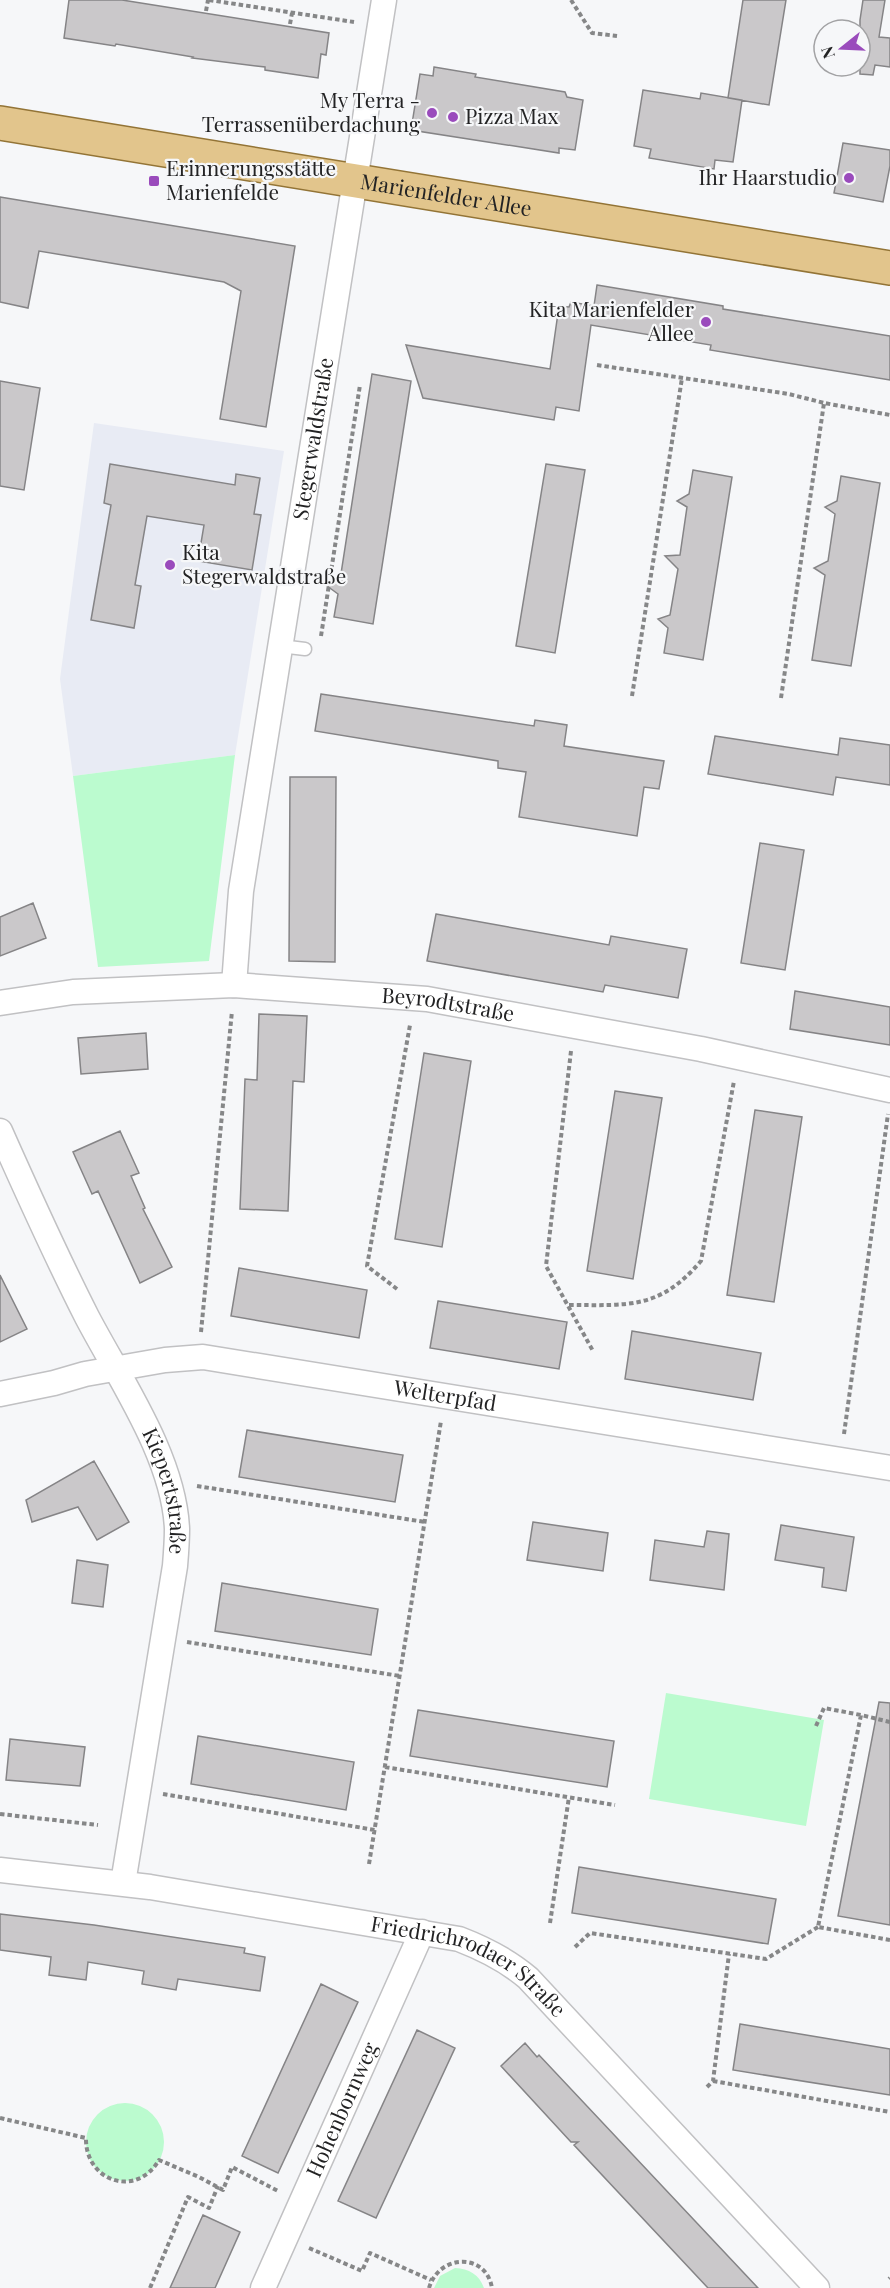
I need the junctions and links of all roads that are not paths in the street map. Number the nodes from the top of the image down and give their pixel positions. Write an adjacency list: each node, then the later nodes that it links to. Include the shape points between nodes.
1 (384, 0): 3 (street, Stegerwaldstraße)
2 (0, 123): 3 (main road, Marienfelder Allee)
3 (355, 181): 4 (main road, Marienfelder Allee); 5 (street, Stegerwaldstraße)
4 (890, 268)
5 (280, 646): 6 (lane); 7 (street, Stegerwaldstraße, via 241,891)
6 (305, 649)
7 (234, 994): 8 (street, Beyrodtstraße, via 73,993); 9 (street, Beyrodtstraße, via 427,999 701,1049)
8 (0, 1003)
9 (890, 1097)
10 (0, 1131): 11 (street, Kiepertstraße, via 86,1316)
11 (116, 1370): 12 (street, Welterpfad); 13 (street, Welterpfad, via 188,1357 223,1359); 15 (street, Kiepertstraße, via 162,1462 177,1529 175,1566)
12 (0, 1394)
13 (890, 1468)
14 (0, 1870): 15 (street, Friedrichrodaer Straße)
15 (123, 1883): 16 (street, Friedrichrodaer Straße)
16 (422, 1932): 17 (street, Hohenbornweg); 18 (street, Friedrichrodaer Straße, via 459,1939 484,1949 528,1978)
17 (263, 2288)
18 (817, 2288)

